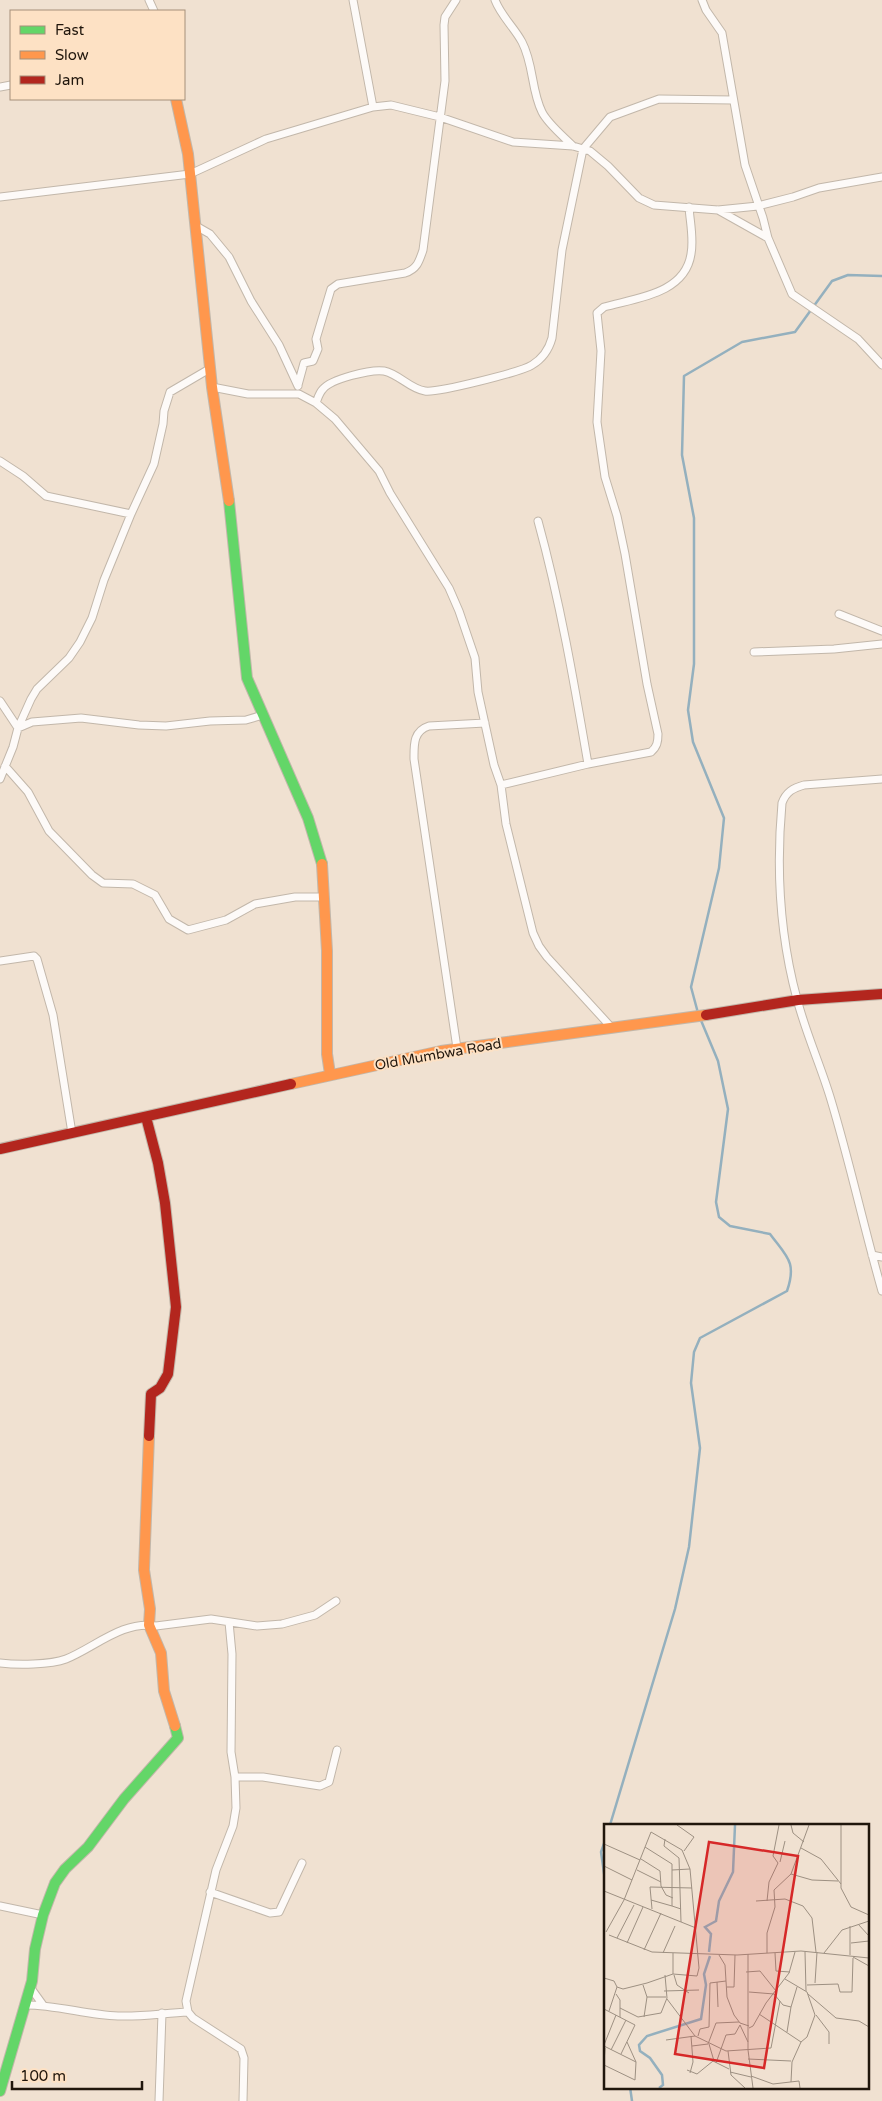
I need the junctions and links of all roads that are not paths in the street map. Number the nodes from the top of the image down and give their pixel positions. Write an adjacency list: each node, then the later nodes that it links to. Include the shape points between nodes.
1 (353, 0): 7 (street)
2 (456, 0): 8 (street, via 445,17 446,70)
3 (495, 0): 9 (street, via 522,42 532,67 542,113)
4 (702, 0): 6 (street, via 722,33)
5 (176, 100): 11 (street)
6 (733, 100): 10 (street, via 659,99 610,117); 14 (street, via 745,165)
7 (372, 107): 8 (street, via 391,105); 11 (street, via 266,138)
8 (440, 117): 9 (street, via 513,142); 21 (street, via 419,263 405,274 338,284 331,288 316,339 318,349 313,361 304,363)
9 (573, 146): 10 (street)
10 (584, 149): 15 (street, via 608,166 644,202); 24 (street, via 562,250 552,338 542,357 512,373 431,391 417,389 383,371 368,372 333,382 321,391)
11 (190, 174): 13 (street); 17 (street)
12 (882, 177): 14 (street, via 819,188)
13 (0, 197)
14 (758, 206): 16 (street); 18 (street)
15 (689, 208): 16 (street); 36 (street, via 691,255 679,279 665,290 604,307 597,313 600,352 597,422 605,477 625,554 658,734 656,748 651,752)
16 (718, 210): 18 (street)
17 (196, 226): 20 (street); 21 (street, via 210,234 224,251 279,345)
18 (768, 238): 19 (street, via 788,287 797,299 858,339)
19 (882, 365)
20 (211, 368): 22 (street); 26 (street, via 170,392 154,464)
21 (298, 385): 23 (street)
22 (212, 387): 23 (street, via 248,394); 33 (street, via 229,504 248,678)
23 (299, 394): 24 (street)
24 (316, 403): 34 (street, via 335,419 379,471 449,588 475,658)
25 (0, 461): 26 (street, via 46,496)
26 (131, 514): 35 (street, via 87,630 69,658 37,689)
27 (538, 521): 36 (street, via 564,626)
28 (839, 614): 29 (street)
29 (882, 631)
30 (882, 644): 31 (street)
31 (754, 652)
32 (0, 701): 35 (street)
33 (263, 715): 35 (street, via 246,720 166,726 80,718 32,722); 41 (street, via 308,818 322,864)
34 (485, 723): 40 (street); 46 (street, via 429,726 417,733 414,743)
35 (18, 728): 37 (street)
36 (588, 764): 40 (street)
37 (5, 766): 38 (street); 41 (street, via 28,792 49,831 92,875 103,883 133,884 155,895 170,918 188,930 226,920 255,904 295,897)
38 (0, 779)
39 (882, 779): 44 (street, via 804,785 793,788 782,803 779,864 783,927)
40 (500, 784): 45 (street, via 525,905 538,946)
41 (324, 897): 47 (street)
42 (0, 961): 49 (street, via 34,956 37,959 53,1015)
43 (882, 994): 44 (street, Old Mumbwa Road)
44 (798, 1000): 45 (street, Old Mumbwa Road, via 657,1023); 51 (street, via 832,1102)
45 (611, 1027): 46 (street, Old Mumbwa Road)
46 (457, 1048): 47 (street, Old Mumbwa Road)
47 (330, 1074): 48 (street, Old Mumbwa Road)
48 (146, 1117): 49 (street, Old Mumbwa Road); 56 (street, via 165,1203 176,1306 168,1374 160,1388 151,1394 144,1570)
49 (72, 1133): 50 (street, Old Mumbwa Road)
50 (0, 1149)
51 (872, 1255): 52 (street); 53 (street)
52 (882, 1256)
53 (882, 1291)
54 (336, 1601): 55 (street, via 315,1615 282,1624 257,1626)
55 (229, 1622): 56 (street, via 211,1619); 59 (street, via 231,1752)
56 (150, 1625): 57 (street, via 115,1632 104,1641 60,1661); 63 (street, via 161,1653 164,1691 178,1738 124,1799 88,1847 65,1869 55,1883)
57 (0, 1663)
58 (337, 1750): 59 (street, via 329,1782 320,1786 263,1777)
59 (235, 1777): 61 (street, via 233,1826)
60 (302, 1863): 61 (street, via 279,1912 270,1913)
61 (210, 1892): 67 (street, via 186,2001)
62 (0, 1906): 63 (street)
63 (43, 1914): 64 (street)
64 (30, 1987): 65 (street); 66 (street)
65 (26, 2005): 66 (street); 69 (street)
66 (43, 2005): 68 (street, via 79,2013 119,2016)
67 (188, 2012): 68 (street); 71 (street, via 241,2049 244,2058)
68 (162, 2014): 70 (street)
69 (0, 2091)
70 (159, 2101)
71 (243, 2101)

